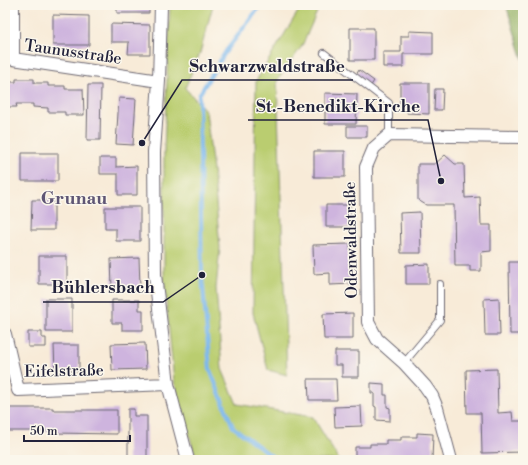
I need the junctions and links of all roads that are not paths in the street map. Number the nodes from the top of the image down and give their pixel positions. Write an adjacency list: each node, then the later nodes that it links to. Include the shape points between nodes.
1 (12, 5): 4 (street, Taunusstraße, via 13,59)
2 (161, 5): 4 (street)
3 (324, 53): 5 (lane, via 389,104)
4 (159, 81): 10 (street, via 154,152 155,275)
5 (389, 135): 6 (street); 9 (street, Odenwaldstraße, via 374,148 366,167 368,322 377,339)
6 (523, 137)
7 (440, 284): 9 (lane, via 440,320)
8 (5, 334): 10 (street, Eifelstraße, via 18,390)
9 (404, 363): 12 (street, Odenwaldstraße, via 432,396)
10 (168, 384): 11 (street)
11 (188, 460)
12 (452, 460)

